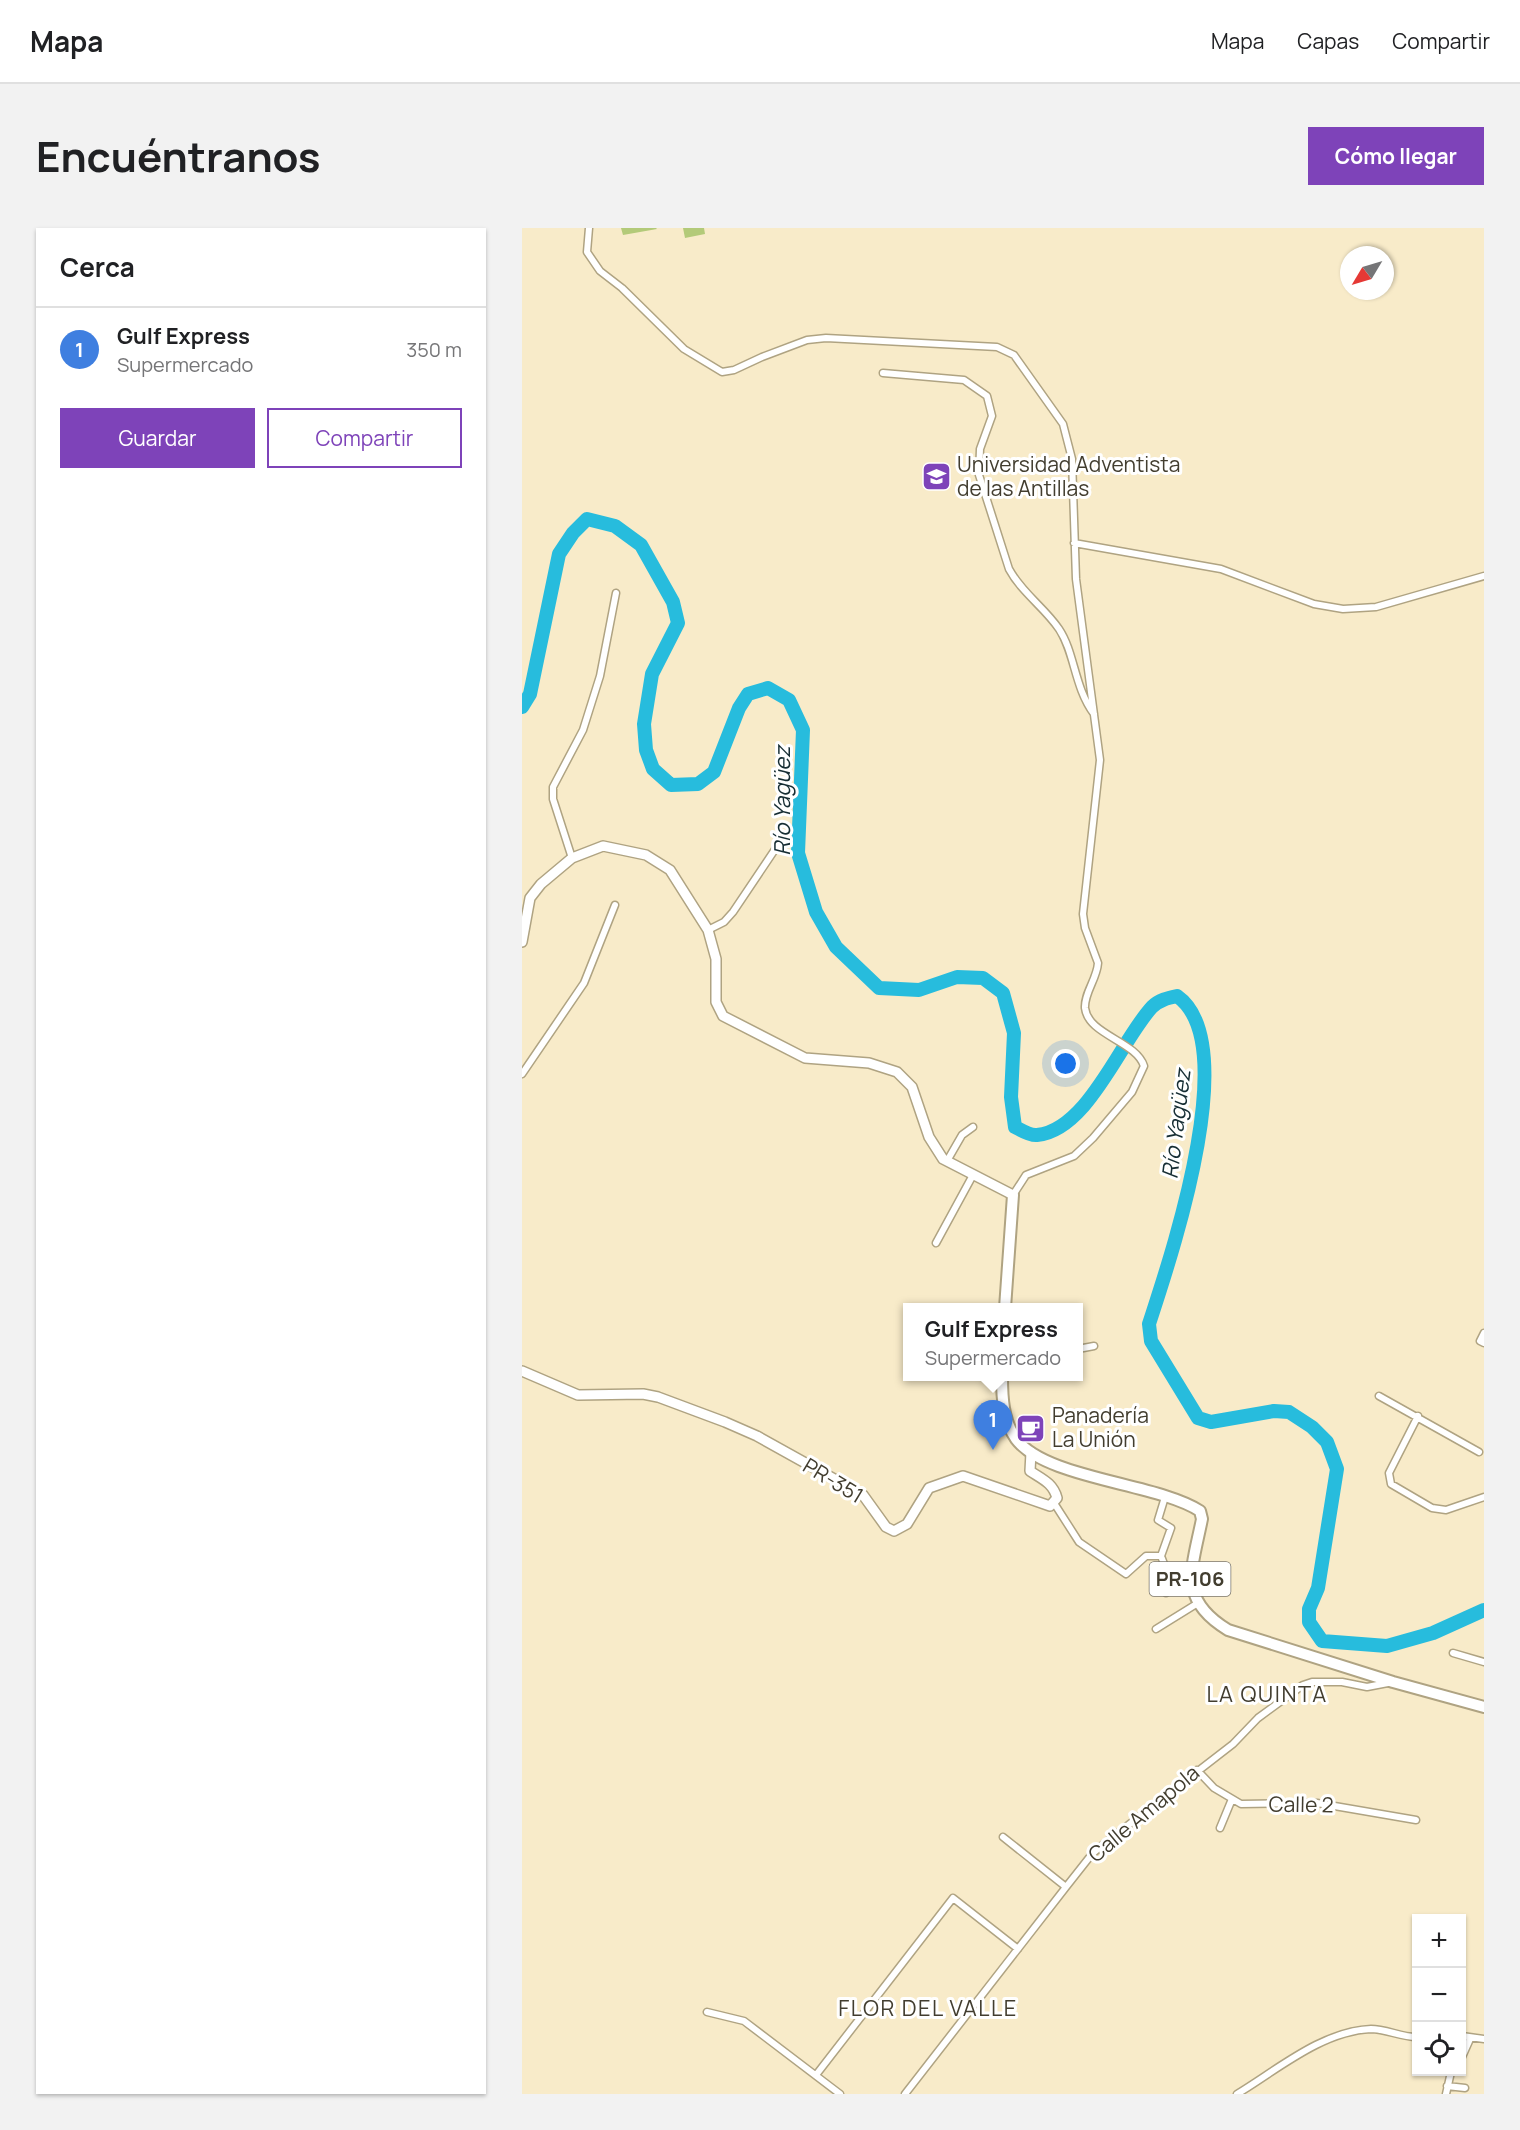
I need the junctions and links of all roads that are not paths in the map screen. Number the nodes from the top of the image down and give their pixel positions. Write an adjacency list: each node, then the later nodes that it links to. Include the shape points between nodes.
1 (589, 228): 3 (street, via 587,252 600,272 622,288 684,349 722,372 807,340 826,338 966,344 1008,351 1038,387 1067,433 1072,459)
2 (883, 373): 6 (street, via 964,380 987,396 992,416 980,449 979,475 1009,569 1016,583 1060,630 1084,701)
3 (1074, 543): 4 (street, via 1221,569 1314,604 1342,609 1376,608); 6 (street)
4 (1484, 576)
5 (616, 593): 8 (street, via 600,676 583,730 553,787 553,799)
6 (1095, 714): 16 (street, via 1100,760 1083,914 1098,963 1085,1009 1092,1023 1138,1053 1144,1066 1132,1092 1093,1138 1074,1156 1026,1175)
7 (782, 839): 10 (street, via 733,912)
8 (572, 858): 10 (main road, via 603,846 646,855 670,870); 11 (main road, via 530,898)
9 (615, 905): 12 (street, via 584,983)
10 (708, 930): 14 (main road, via 716,959 716,1002 723,1016 805,1058 869,1063 897,1072 912,1087 935,1151)
11 (522, 942)
12 (522, 1074)
13 (973, 1127): 14 (street, via 962,1135)
14 (946, 1161): 15 (main road)
15 (973, 1175): 16 (main road); 17 (street)
16 (1013, 1195): 18 (main road)
17 (936, 1243)
18 (1005, 1303)
19 (1484, 1333): 20 (street)
20 (1482, 1342)
21 (1094, 1346): 22 (street)
22 (1083, 1348)
23 (522, 1371): 31 (main road, PR-351 / PR-351, via 578,1395 643,1394 725,1422 863,1495 886,1527 894,1531 907,1524 929,1488 963,1476 1043,1505)
24 (1002, 1381): 27 (main road, PR-106, via 1008,1423 1017,1440)
25 (1379, 1396): 26 (street)
26 (1418, 1416): 28 (street); 30 (street, via 1389,1473 1391,1484 1432,1508 1446,1510)
27 (1031, 1452): 29 (main road, PR-106, via 1098,1478); 31 (main road, via 1030,1471 1053,1488 1057,1498)
28 (1479, 1452)
29 (1165, 1497): 32 (street, via 1158,1520 1171,1528); 34 (main road, PR-106, via 1200,1511 1202,1519 1190,1579)
30 (1484, 1497)
31 (1054, 1503): 32 (street, via 1079,1542 1126,1574 1146,1556)
32 (1161, 1556): 33 (street, via 1166,1569)
33 (1166, 1593)
34 (1198, 1603): 35 (street); 38 (main road, PR-106, via 1211,1620 1228,1630)
35 (1156, 1629)
36 (1453, 1653): 37 (street)
37 (1484, 1662)
38 (1393, 1682): 39 (main road, PR-106); 40 (street, Calle Amapola, via 1367,1688 1342,1682 1303,1685)
39 (1484, 1707)
40 (1197, 1770): 41 (street, Calle 2, via 1214,1788); 45 (street, Calle Amapola, via 1092,1854)
41 (1232, 1799): 42 (street, Calle 2, via 1253,1804 1317,1803); 43 (street)
42 (1416, 1820)
43 (1220, 1828)
44 (1003, 1836): 45 (street)
45 (1066, 1887): 46 (street, Calle Amapola)
46 (1018, 1949): 53 (street, via 953,1898); 58 (street, Calle Amapola)
47 (707, 2012): 53 (street, via 744,2021)
48 (1412, 2036): 59 (street, via 1371,2029 1339,2036)
49 (1466, 2038): 50 (street)
50 (1470, 2039): 51 (street); 52 (street)
51 (1484, 2039)
52 (1466, 2047)
53 (816, 2075): 57 (street)
54 (1450, 2076): 55 (street)
55 (1447, 2086): 56 (street); 60 (street)
56 (1465, 2088)
57 (840, 2094)
58 (905, 2094)
59 (1237, 2094)
60 (1446, 2094)

